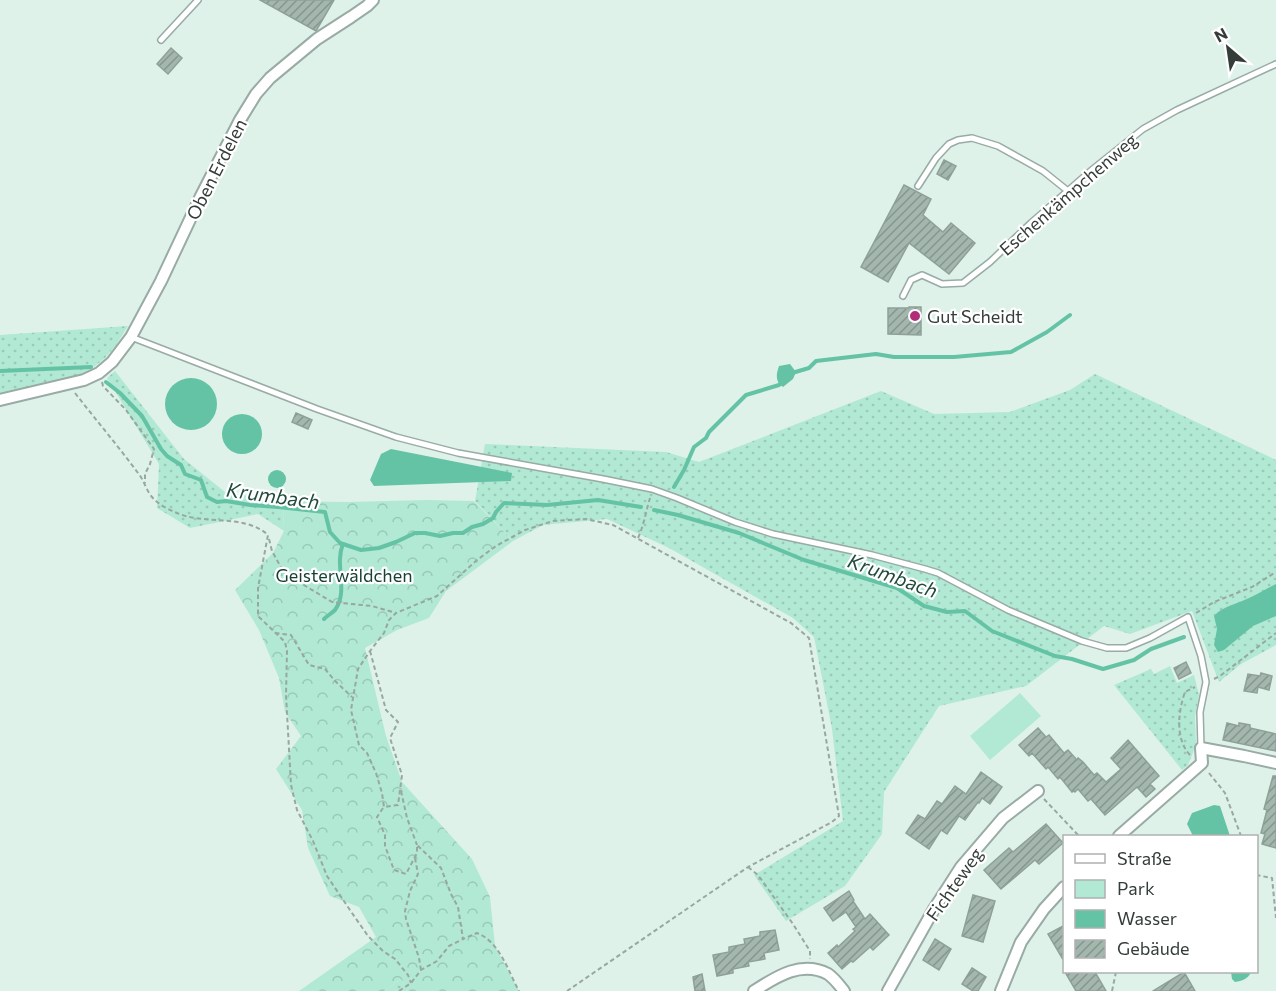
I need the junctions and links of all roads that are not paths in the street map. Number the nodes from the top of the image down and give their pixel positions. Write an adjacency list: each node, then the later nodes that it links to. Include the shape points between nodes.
1 (198, 0): 3 (lane)
2 (373, 0): 8 (street, Oben Erdelen, via 317,39 256,94)
3 (161, 40)
4 (1276, 64): 6 (lane, Eschenkämpchenweg, via 1143,129)
5 (918, 186): 6 (lane, via 949,144 972,138 998,146 1044,171)
6 (1068, 191): 7 (lane, Eschenkämpchenweg, via 963,283 942,284 922,275 911,280)
7 (903, 296)
8 (131, 337): 9 (street, Oben Erdelen, via 99,373); 10 (lane, via 396,437 459,453 652,489 773,534 938,573 1008,610 1107,648 1126,648 1188,617 1206,682 1200,712)
9 (0, 400)
10 (1201, 748): 11 (street); 13 (street, via 1202,763)
11 (1276, 763)
12 (1038, 791): 17 (street, Fichteweg, via 1003,818 961,867)
13 (1121, 835)
14 (1063, 889): 18 (street, via 1021,942)
15 (754, 991): 16 (street, via 797,969 811,968 829,975)
16 (844, 991)
17 (888, 991)
18 (1000, 991)

